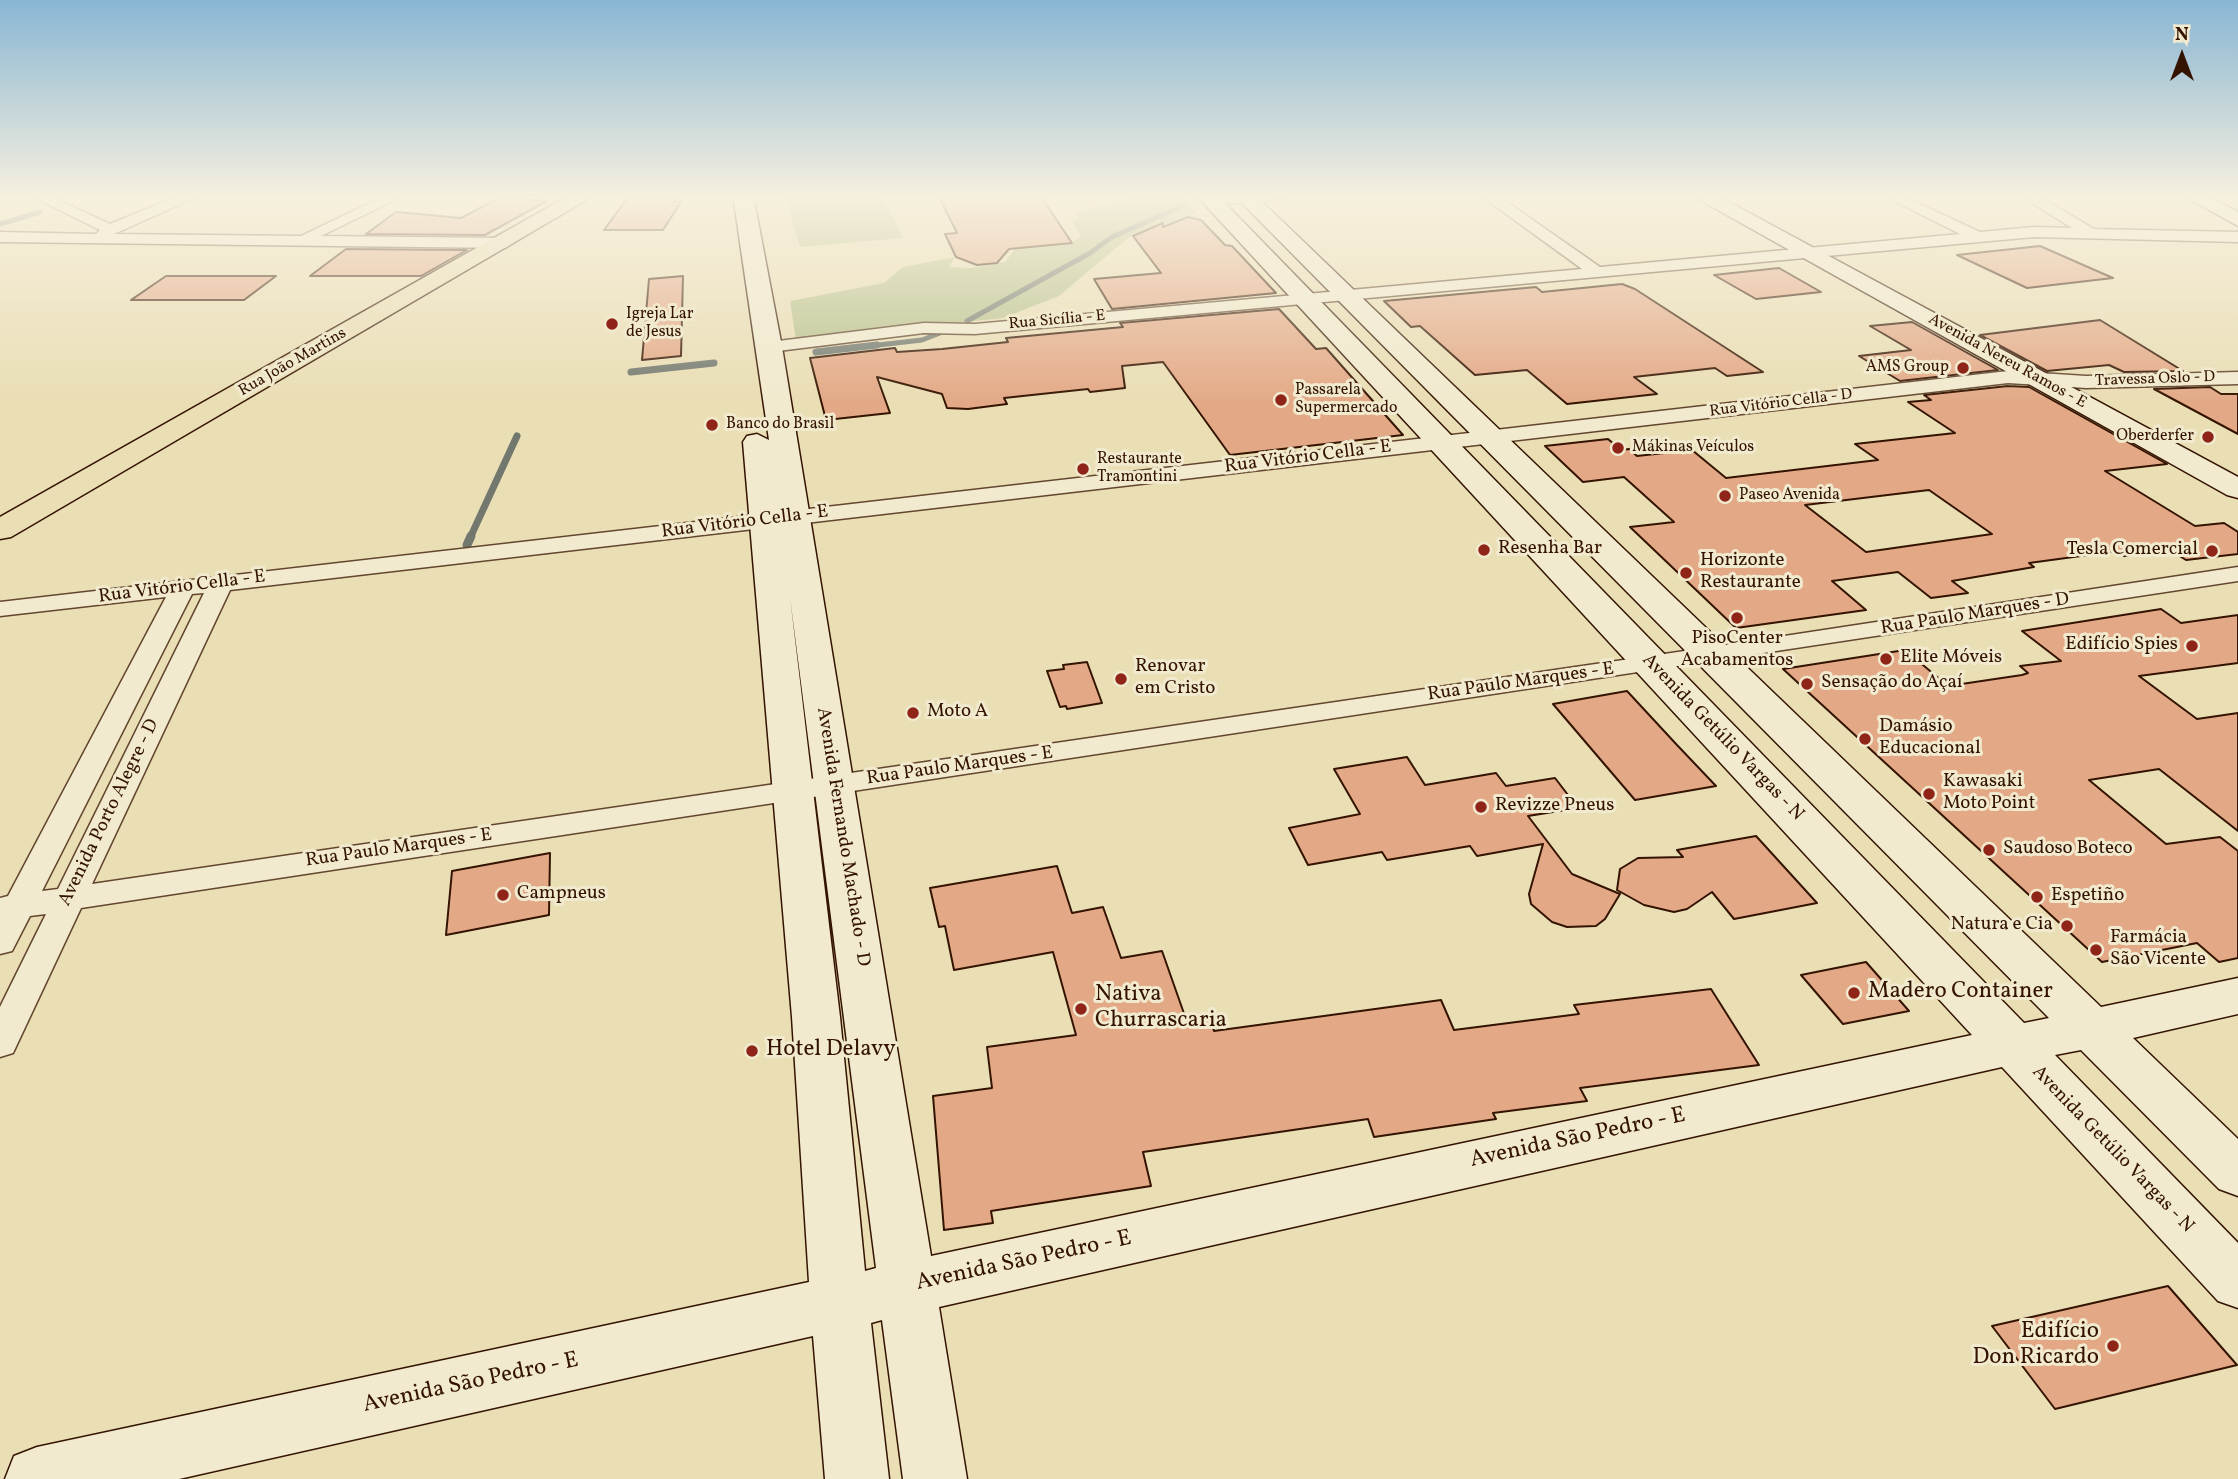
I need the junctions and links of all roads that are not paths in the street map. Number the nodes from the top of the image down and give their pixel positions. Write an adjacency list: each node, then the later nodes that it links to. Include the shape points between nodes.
1 (468, 264): 26 (main road, Rua João Martins)
2 (739, 264): 16 (street, Avenida Fernando Machado - D)
3 (749, 264): 13 (street, Avenida Fernando Machado - D)
4 (1271, 264): 12 (street, Avenida Getúlio Vargas - N)
5 (1314, 264): 11 (street)
6 (1586, 264): 10 (street)
7 (1685, 264): 10 (street, Rua Sicília - E)
8 (1839, 264): 17 (street, Avenida Nereu Ramos - E)
9 (1842, 264): 19 (street, Avenida Nereu Ramos - E)
10 (1597, 272): 11 (street, Rua Sicília - E)
11 (1345, 294): 12 (street, Rua Sicília - E); 14 (street)
12 (1304, 298): 13 (street, Rua Sicília - E, via 975,329 924,328); 15 (street, Avenida Getúlio Vargas - N)
13 (770, 347): 25 (street, Avenida Fernando Machado - D)
14 (1409, 358): 15 (street); 21 (street)
15 (1365, 363): 22 (street, Avenida Getúlio Vargas - N)
16 (749, 370)
17 (2036, 378): 19 (street, Rua Vitório Cella - D); 21 (street, Rua Vitório Cella - D, via 2008,377); 24 (street, Avenida Nereu Ramos - E)
18 (2238, 378): 19 (street, Travessa Oslo - D)
19 (2072, 381): 23 (street, Avenida Nereu Ramos - E)
20 (754, 411): 25 (street, Avenida Fernando Machado - D)
21 (1490, 438): 22 (street, Rua Vitório Cella - E); 31 (street)
22 (1441, 443): 25 (street, Rua Vitório Cella - E); 32 (street, Avenida Getúlio Vargas - N)
23 (2238, 469)
24 (2238, 489)
25 (781, 519): 28 (street, Rua Vitório Cella - E); 37 (street, Avenida Fernando Machado - D)
26 (0, 530)
27 (2238, 574): 31 (street, Rua Paulo Marques - D)
28 (221, 583): 29 (street, Rua Vitório Cella - E); 33 (street, Avenida Porto Alegre - D)
29 (183, 588): 30 (street, Rua Vitório Cella - E); 34 (street, Avenida Porto Alegre - D)
30 (0, 609)
31 (1712, 655): 32 (street, Rua Paulo Marques - E); 42 (street)
32 (1651, 664): 37 (street, Rua Paulo Marques - E); 44 (street, Avenida Getúlio Vargas - N)
33 (174, 682): 34 (street); 35 (street, Avenida Porto Alegre - D)
34 (132, 688): 36 (street, Avenida Porto Alegre - D)
35 (139, 754): 36 (street); 38 (street, Avenida Porto Alegre - D)
36 (94, 760): 39 (street, Avenida Porto Alegre - D)
37 (814, 788): 38 (street, Rua Paulo Marques - E); 47 (street, Avenida Fernando Machado - D); 48 (street, Avenida Fernando Machado - D)
38 (70, 898): 39 (street, Rua Paulo Marques - E); 43 (street, Avenida Porto Alegre - D)
39 (9, 907): 40 (street, Avenida Porto Alegre - D)
40 (0, 942)
41 (2238, 996): 42 (street, Avenida São Pedro - E)
42 (2090, 1028): 44 (street, Avenida São Pedro - E); 45 (street)
43 (0, 1043)
44 (2012, 1044): 46 (street, Avenida Getúlio Vargas - N); 47 (street, Avenida São Pedro - E)
45 (2238, 1173)
46 (2238, 1282)
47 (909, 1287): 48 (street, Avenida São Pedro - E); 51 (street, Avenida Fernando Machado - D)
48 (839, 1304): 49 (street, Avenida São Pedro - E); 50 (street, Avenida Fernando Machado - D)
49 (37, 1479)
50 (857, 1479)
51 (934, 1479)

